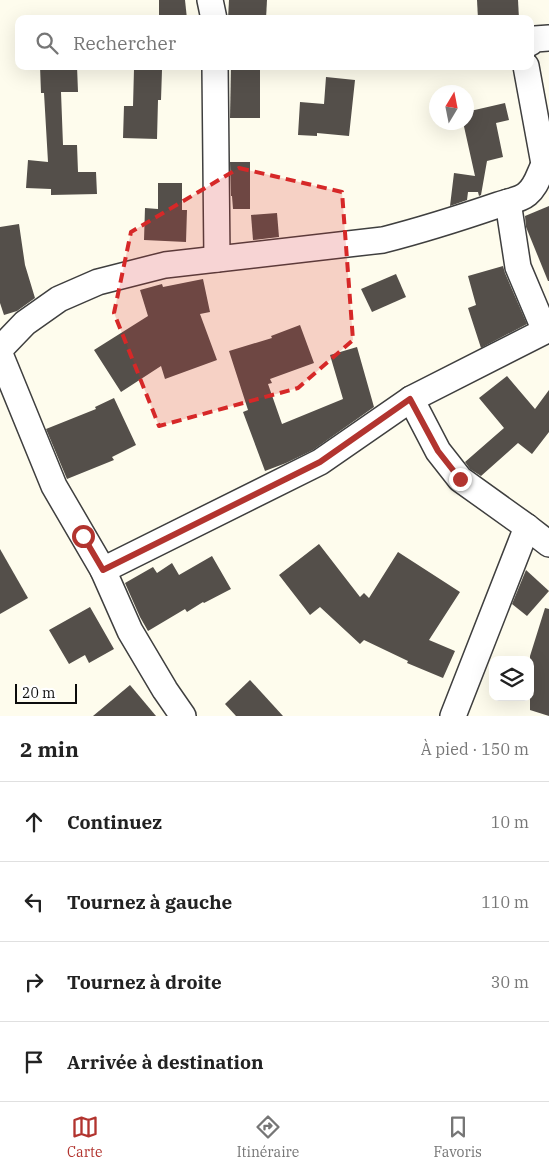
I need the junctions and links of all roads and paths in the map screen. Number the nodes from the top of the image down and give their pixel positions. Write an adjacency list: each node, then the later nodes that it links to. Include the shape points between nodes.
1 (210, 0): 2 (street)
2 (213, 15)
3 (549, 38): 4 (street)
4 (534, 40)
5 (215, 70): 9 (street)
6 (527, 70): 7 (street)
7 (546, 161): 8 (street, via 536,185 526,196)
8 (508, 202): 9 (street, via 383,240); 10 (street, via 518,267)
9 (217, 259): 11 (street, via 165,265 98,282 59,299 25,323)
10 (547, 330): 13 (street)
11 (0, 349)
12 (0, 354): 16 (street, via 54,486)
13 (410, 399): 14 (street, via 438,451 460,479); 16 (street, via 320,462)
14 (527, 527): 15 (street); 18 (street)
15 (549, 544)
16 (103, 570): 17 (street, via 130,631)
17 (183, 716)
18 (453, 716)

